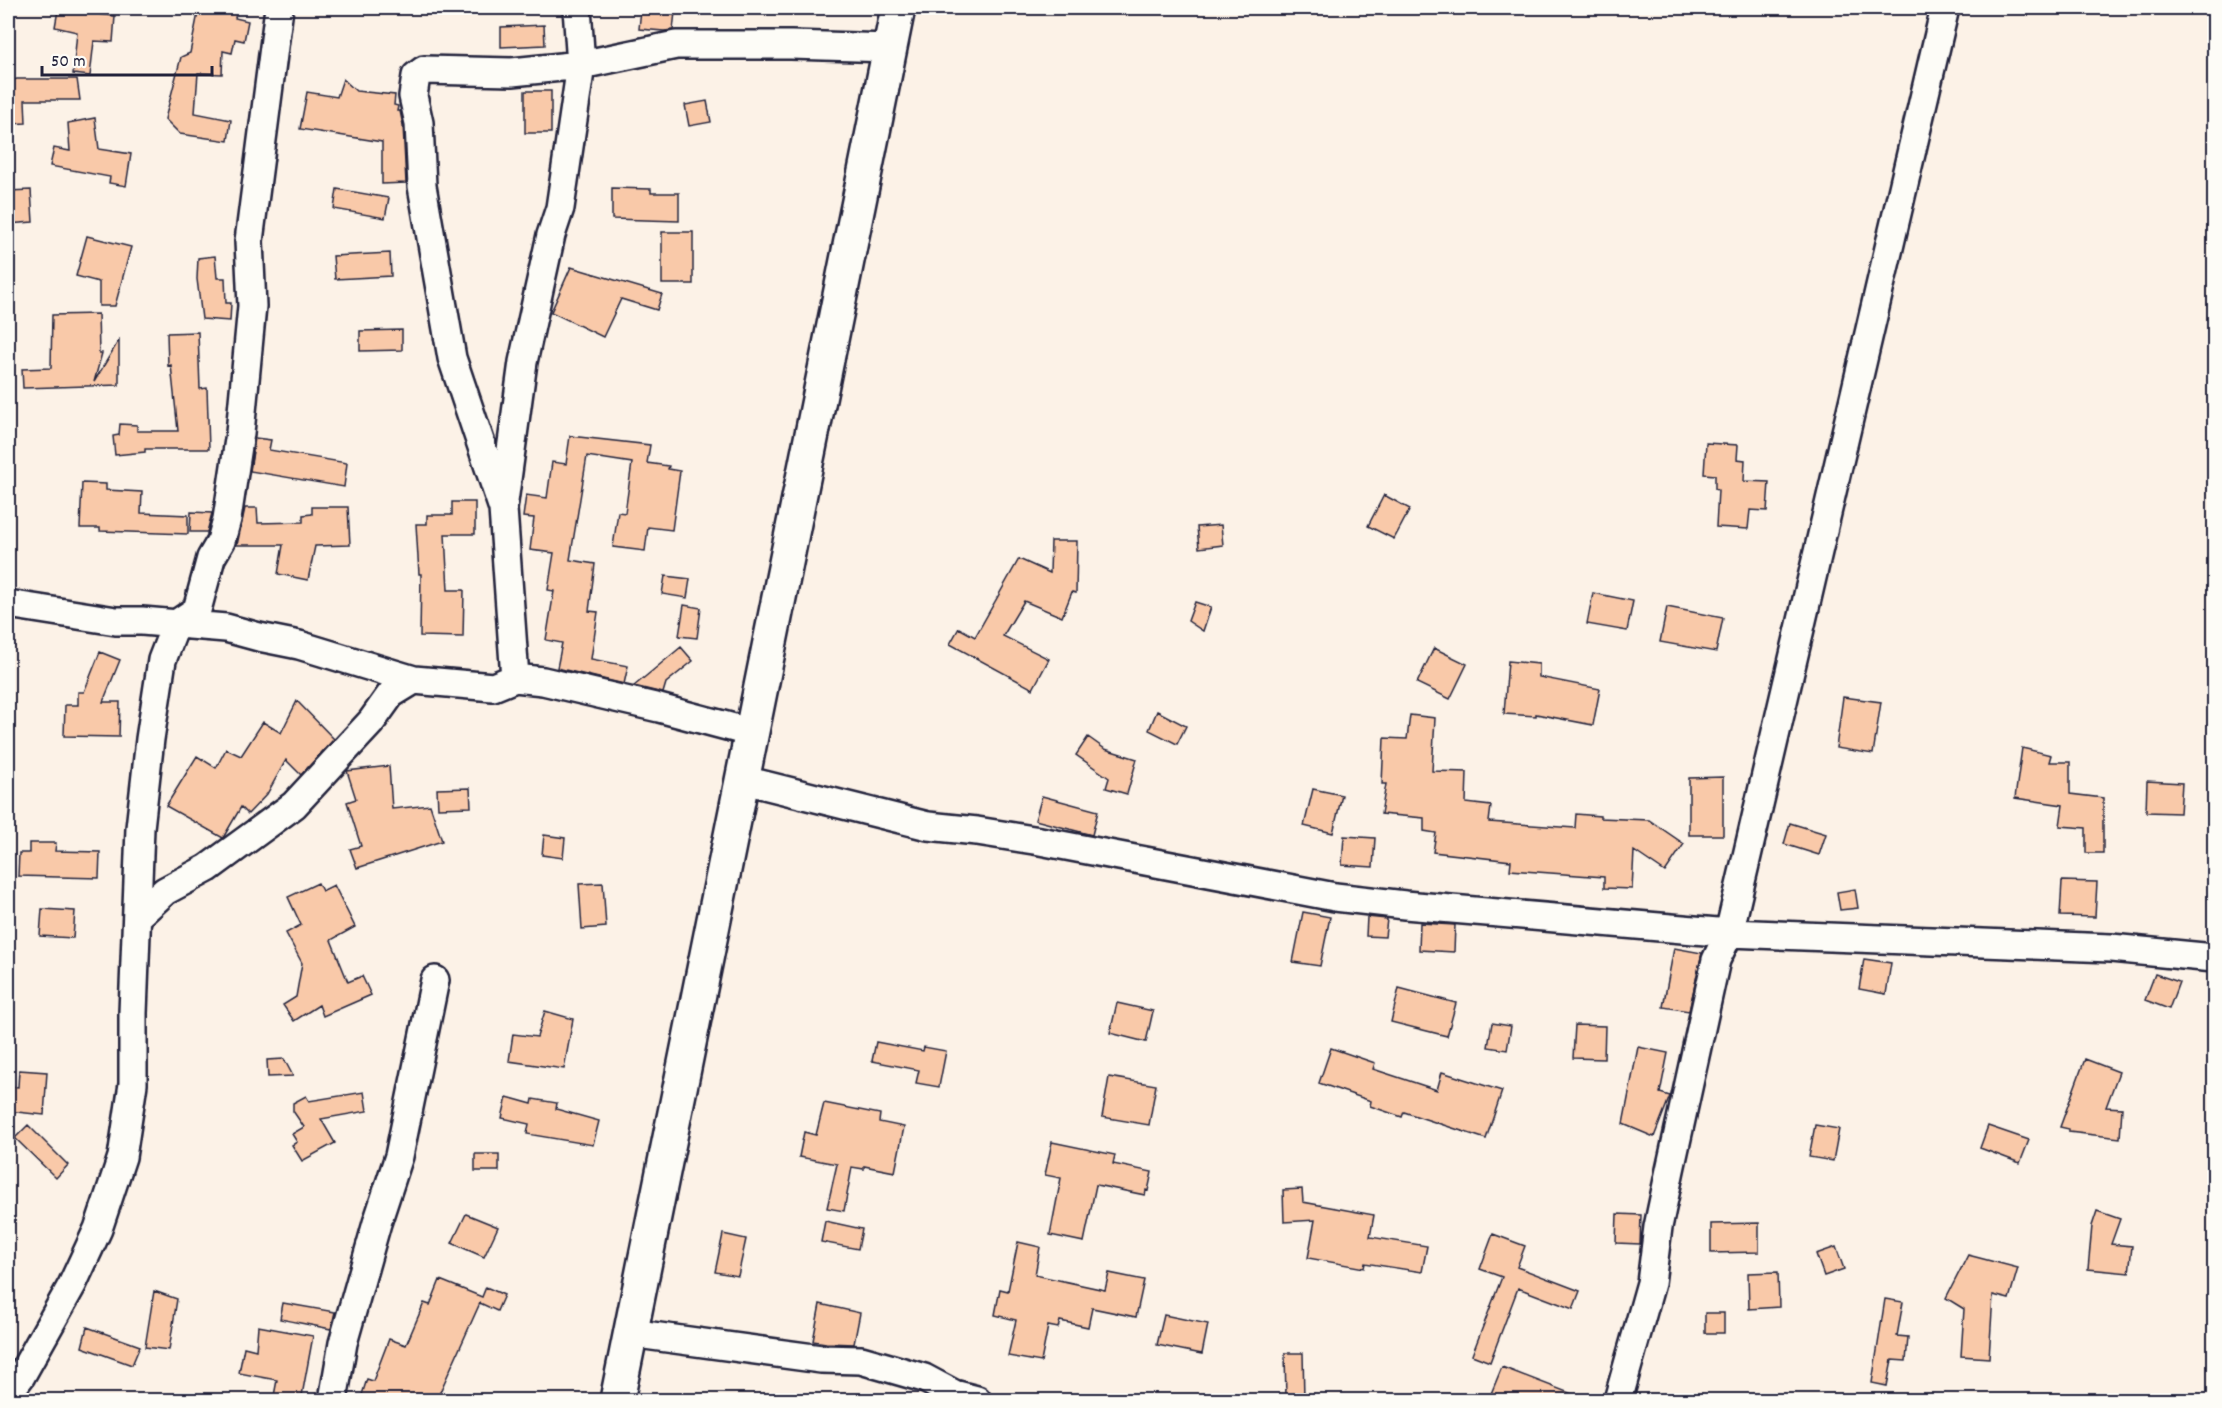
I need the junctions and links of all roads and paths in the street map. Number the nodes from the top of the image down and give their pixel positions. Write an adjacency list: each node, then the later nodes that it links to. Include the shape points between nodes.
1 (279, 8): 9 (street, via 249,241 252,306 227,519 197,610)
2 (577, 8): 6 (street)
3 (898, 8): 5 (highway)
4 (1945, 8): 15 (street)
5 (890, 48): 6 (street, via 676,45); 12 (highway)
6 (581, 65): 7 (street, via 560,208 523,362); 7 (street, via 512,72 424,70 416,76 413,96 423,186 452,358)
7 (503, 508): 10 (street)
8 (8, 604): 9 (street, via 116,621)
9 (176, 624): 11 (street, via 226,628 299,645); 14 (street, via 162,660 150,739 140,828)
10 (515, 678): 11 (street, via 493,687); 12 (street, via 587,690)
11 (414, 680): 14 (street, via 391,694 371,722 294,805 208,868 165,891)
12 (753, 733): 13 (highway)
13 (744, 780): 15 (street, via 928,826 1016,837 1335,897); 18 (highway)
14 (137, 917): 19 (street, via 133,1084 122,1156 98,1229 72,1285)
15 (1729, 933): 16 (street, via 2111,948); 23 (street, via 1716,960 1670,1170 1651,1283)
16 (2214, 958)
17 (435, 980): 20 (street, via 399,1156 343,1343)
18 (630, 1333): 21 (highway); 22 (street, via 821,1359 861,1360 924,1377 954,1394)
19 (8, 1393)
20 (333, 1401)
21 (617, 1401)
22 (977, 1401)
23 (1618, 1401)

